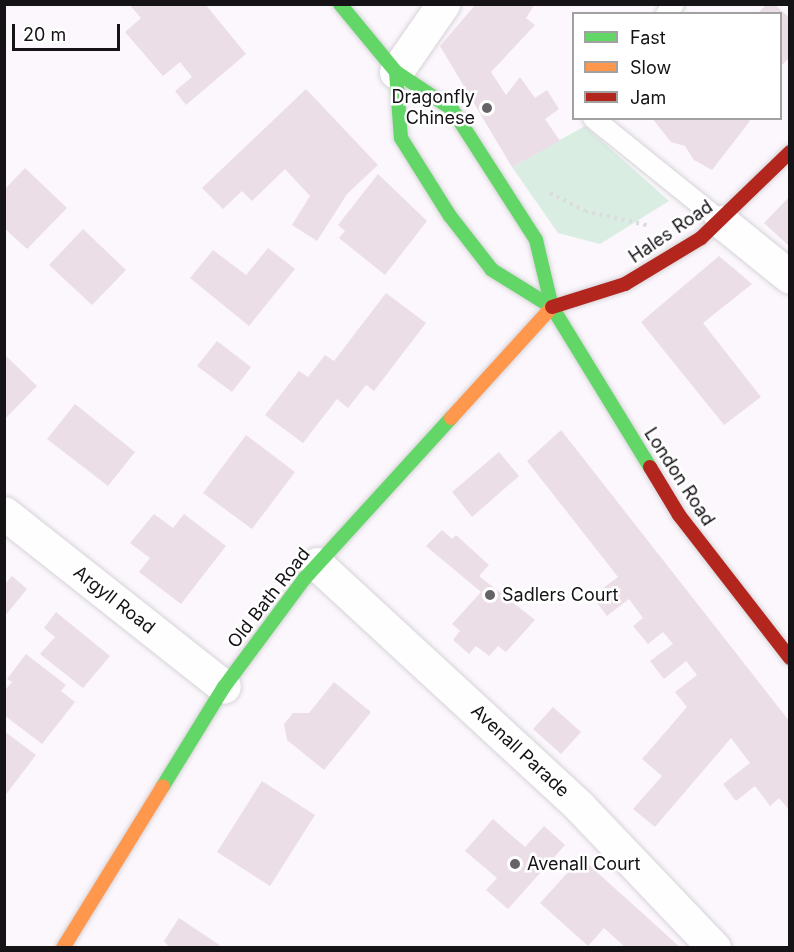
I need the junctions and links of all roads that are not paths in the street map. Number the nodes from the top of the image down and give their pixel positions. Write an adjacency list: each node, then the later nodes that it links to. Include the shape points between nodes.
1 (340, 4): 3 (main road, London Road)
2 (443, 4): 3 (street)
3 (396, 72): 8 (main road, London Road, via 452,109 536,240); 8 (main road, London Road, via 401,138 450,216 492,270)
4 (595, 120): 6 (lane)
5 (789, 152): 6 (main road, Hales Road)
6 (711, 230): 7 (street); 8 (main road, Hales Road, via 625,285)
7 (789, 277)
8 (552, 307): 10 (main road, Old Bath Road); 11 (main road, London Road, via 679,515)
9 (4, 513): 12 (street, Argyll Road)
10 (317, 564): 12 (main road, Old Bath Road); 14 (street, Avenall Parade, via 579,806)
11 (789, 658)
12 (224, 687): 13 (main road, Old Bath Road)
13 (63, 948)
14 (714, 948)

